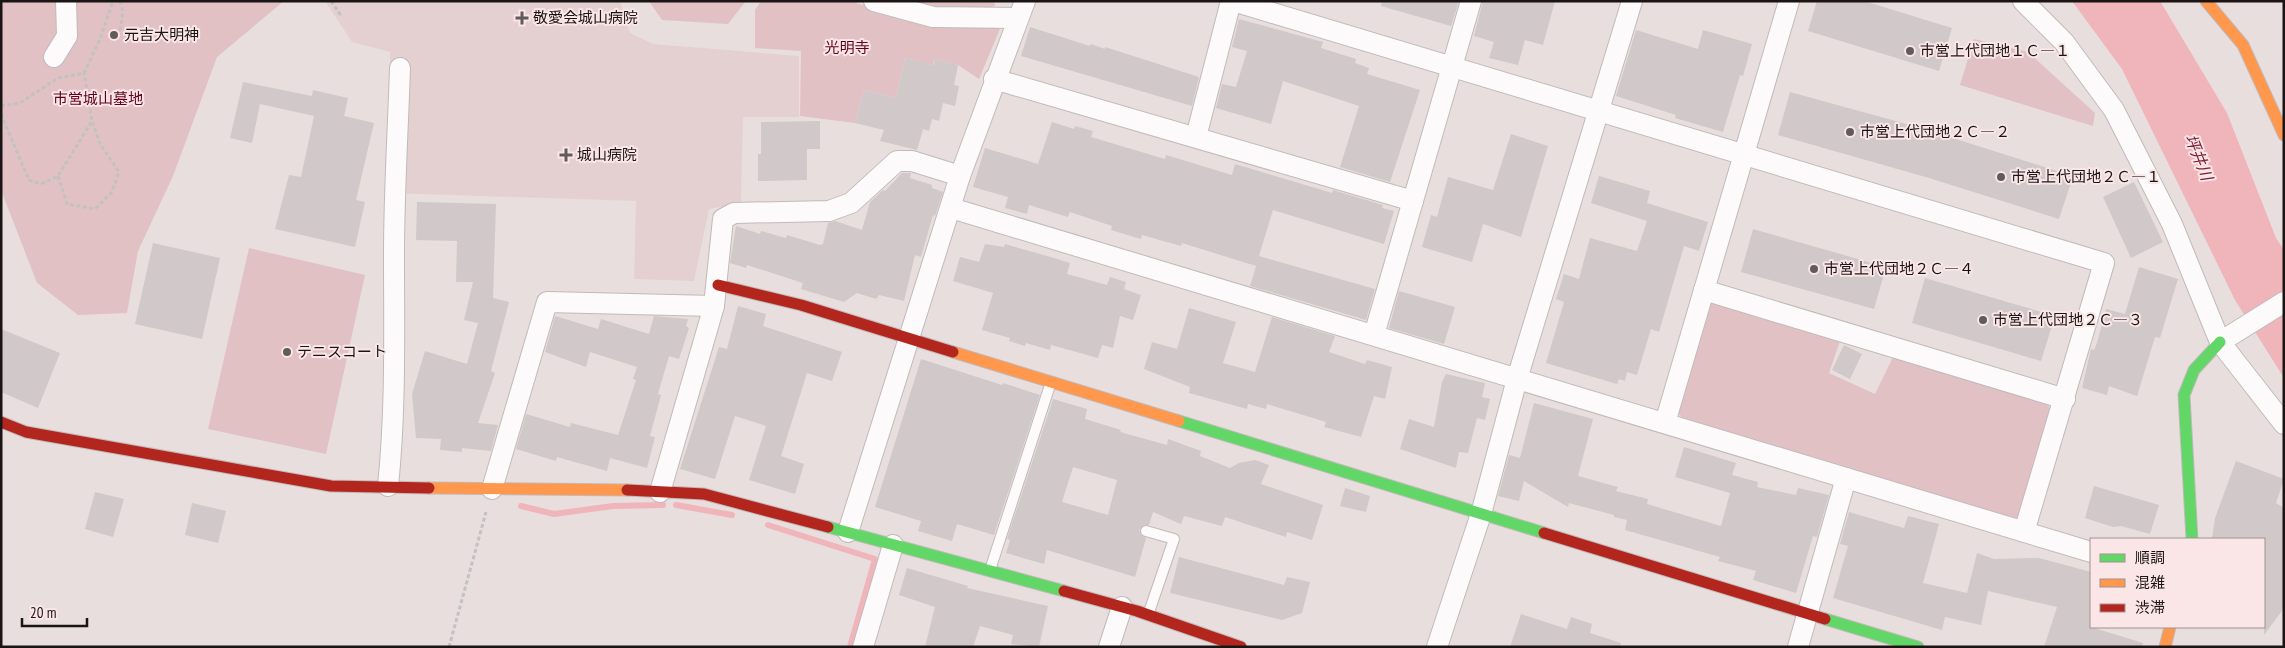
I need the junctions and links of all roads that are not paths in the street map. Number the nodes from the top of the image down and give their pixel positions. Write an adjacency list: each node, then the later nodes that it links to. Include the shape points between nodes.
1 (66, 1): 10 (street, via 68,36)
2 (874, 1): 9 (street, via 933,17)
3 (1232, 1): 11 (street); 16 (street)
4 (1471, 1): 11 (street)
5 (1632, 1): 14 (street)
6 (1789, 1): 17 (street)
7 (2023, 1): 26 (street, via 2064,42 2114,110)
8 (2206, 1): 15 (street, via 2243,45)
9 (1021, 10): 13 (street)
10 (54, 57)
11 (1452, 67): 14 (street); 19 (street)
12 (400, 68): 35 (street, via 393,438)
13 (994, 78): 16 (street); 18 (street)
14 (1599, 111): 17 (street); 28 (street)
15 (2284, 134)
16 (1196, 137): 19 (street)
17 (1743, 155): 22 (street); 30 (street, via 2104,263)
18 (960, 176): 20 (street); 21 (street, via 912,161 897,161 851,203 829,211 734,213 723,219)
19 (1413, 201): 25 (street)
20 (951, 208): 25 (street); 27 (street)
21 (718, 285): 24 (street); 27 (street, via 801,305)
22 (1704, 290): 30 (street); 32 (street)
23 (2284, 302): 26 (street)
24 (714, 306): 36 (street, via 547,302); 37 (street)
25 (1374, 335): 28 (street)
26 (2228, 336): 33 (street); 42 (street, via 2194,370 2184,395)
27 (910, 338): 29 (street); 40 (street)
28 (1517, 379): 32 (street); 38 (street)
29 (1051, 381): 38 (street); 45 (lane)
30 (2065, 398): 41 (street)
31 (1, 422): 35 (street, via 26,432 331,486)
32 (1664, 423): 34 (street)
33 (2284, 424)
34 (1846, 478): 41 (street); 47 (street)
35 (388, 486): 36 (street)
36 (492, 489): 37 (street)
37 (660, 492): 40 (street, via 704,494)
38 (1481, 514): 47 (street); 53 (street)
39 (1146, 531): 48 (lane, via 1174,539)
40 (848, 532): 43 (street)
41 (2024, 532): 44 (street)
42 (2192, 538)
43 (893, 545): 45 (street); 50 (street)
44 (2090, 552)
45 (990, 572): 46 (street)
46 (1122, 607): 48 (street); 51 (street)
47 (1807, 613): 54 (street); 55 (street)
48 (1148, 615): 52 (street)
49 (2170, 628): 56 (street)
50 (863, 647)
51 (1109, 647)
52 (1241, 647)
53 (1437, 647)
54 (1798, 647)
55 (1918, 647)
56 (2165, 647)

